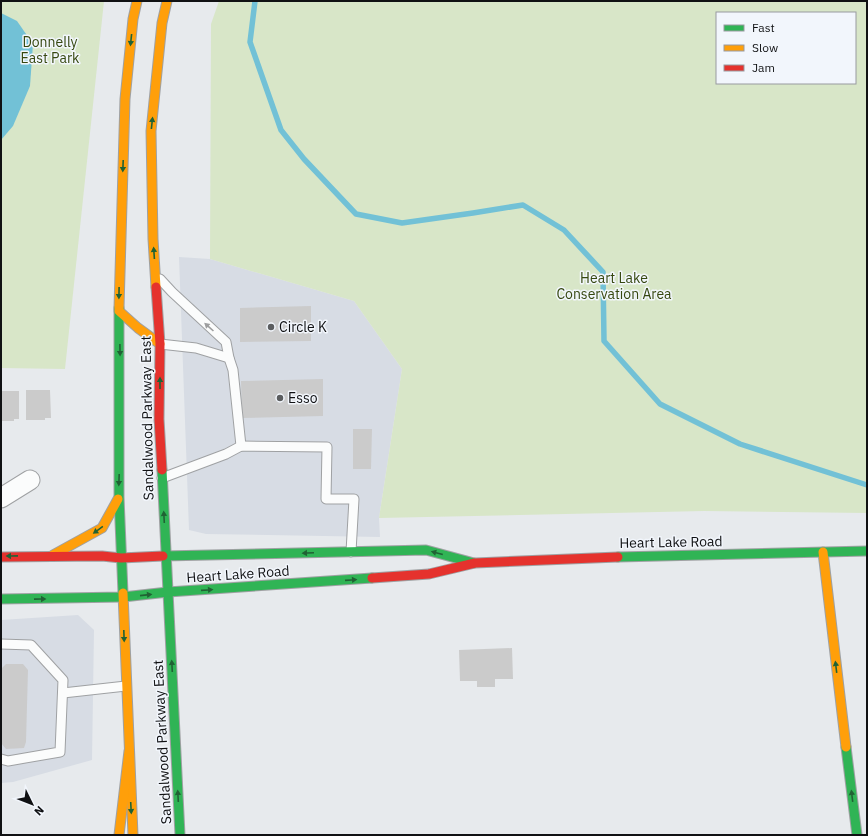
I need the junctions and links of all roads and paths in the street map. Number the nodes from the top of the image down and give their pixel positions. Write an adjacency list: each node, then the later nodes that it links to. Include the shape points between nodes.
1 (137, 1): 4 (main road, Sandalwood Parkway East, one-way to 4, via 125,99)
2 (167, 1): 3 (main road, Sandalwood Parkway East, one-way to 2, via 151,131 162,23)
3 (156, 275): 5 (main road, Sandalwood Parkway East); 6 (lane, one-way to 3, via 226,342)
4 (119, 312): 5 (main road); 11 (main road, Sandalwood Parkway East, one-way to 11)
5 (160, 344): 6 (lane, via 196,348); 8 (main road, Sandalwood Parkway East, one-way to 5, via 159,419)
6 (228, 358): 7 (lane, via 233,370)
7 (241, 446): 8 (lane); 13 (lane, via 327,447 326,499 354,499)
8 (162, 478): 16 (main road, Sandalwood Parkway East, one-way to 8)
9 (30, 480): 10 (street)
10 (1, 498)
11 (119, 498): 15 (main road, one-way to 15, via 102,528); 18 (main road, Sandalwood Parkway East)
12 (867, 551): 14 (main road, Heart Lake Road)
13 (351, 552): 16 (main road, Heart Lake Road, one-way to 16); 19 (main road, Heart Lake Road, one-way to 13, via 426,550)
14 (823, 552): 19 (main road, Heart Lake Road, via 619,556); 31 (main road, one-way to 14)
15 (52, 556): 17 (main road, Heart Lake Road, one-way to 17); 18 (main road, Heart Lake Road)
16 (167, 556): 18 (main road, Heart Lake Road); 20 (main road, Sandalwood Parkway East)
17 (1, 557)
18 (121, 558): 21 (main road, Sandalwood Parkway East)
19 (475, 563): 20 (main road, Heart Lake Road, one-way to 19, via 429,574)
20 (168, 592): 21 (main road, Heart Lake Road, one-way to 20); 30 (main road, Sandalwood Parkway East, one-way to 20)
21 (123, 597): 22 (main road, Heart Lake Road, one-way to 21); 24 (main road, Sandalwood Parkway East, one-way to 24)
22 (1, 599)
23 (1, 644): 25 (lane, via 31,645 63,680)
24 (126, 686): 25 (lane); 26 (main road, Sandalwood Parkway East)
25 (62, 693): 27 (lane, via 60,752 8,761)
26 (129, 751): 28 (main road); 29 (main road, Sandalwood Parkway East, one-way to 29)
27 (1, 758)
28 (119, 835)
29 (133, 835)
30 (180, 835)
31 (857, 835)

